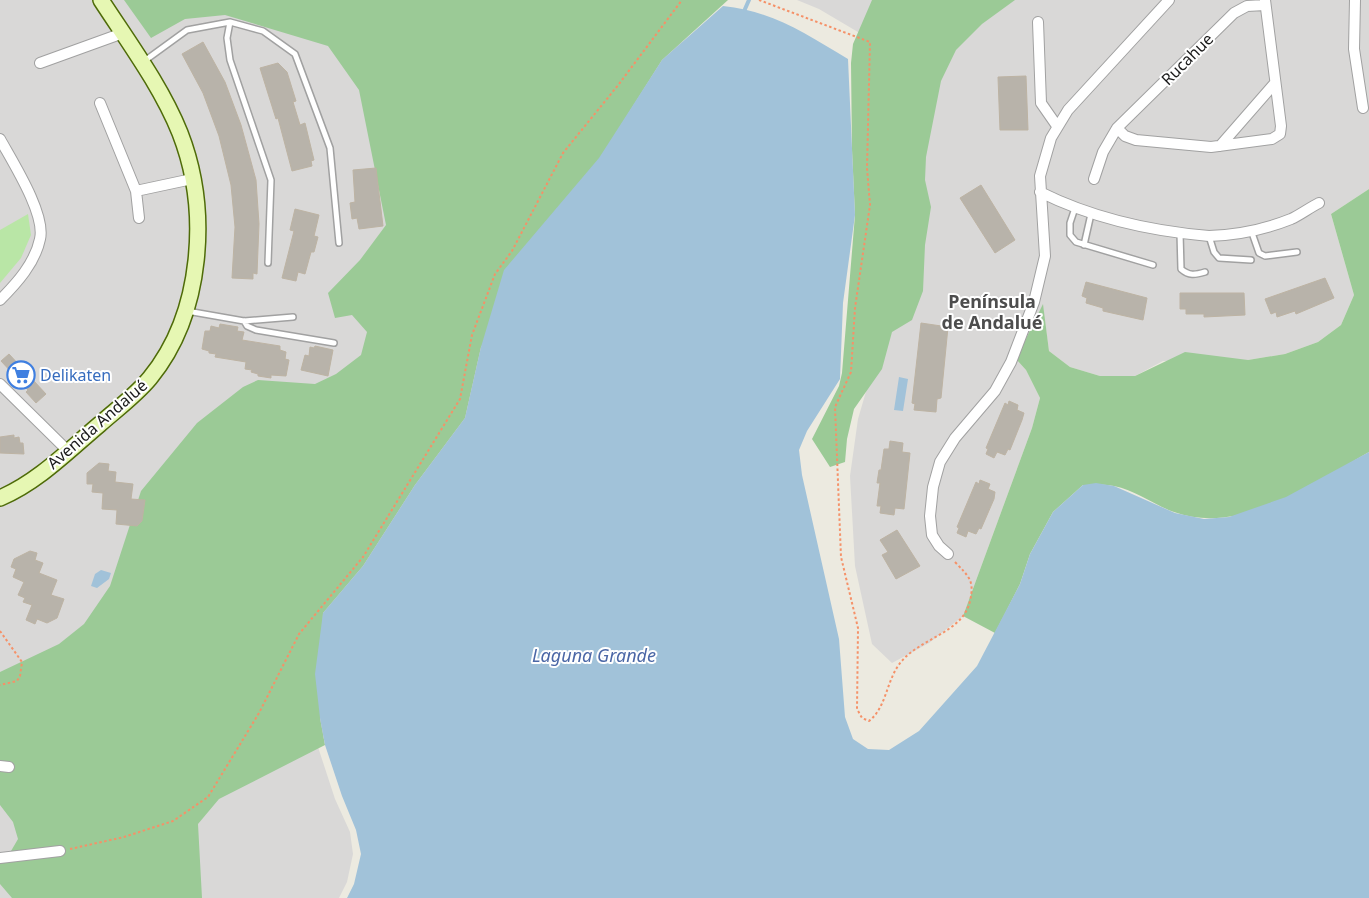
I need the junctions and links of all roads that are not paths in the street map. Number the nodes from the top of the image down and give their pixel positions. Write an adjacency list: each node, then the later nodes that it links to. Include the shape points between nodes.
1 (102, 0): 7 (street, Avenida Andalué)
2 (1169, 0): 13 (street)
3 (1356, 0): 12 (street, via 1354,49)
4 (1265, 2): 10 (street, Rucahue); 14 (street, Rucahue, via 1234,13)
5 (230, 22): 8 (lane, via 187,30); 28 (lane, via 263,32 295,54 330,148); 32 (lane, via 227,38 230,60 271,180)
6 (1038, 22): 13 (street, via 1041,103)
7 (123, 33): 8 (street, Avenida Andalué); 9 (street)
8 (142, 62): 17 (street, Avenida Andalué, via 175,122)
9 (40, 63)
10 (1276, 83): 16 (street); 16 (street, Rucahue, via 1280,134 1272,139)
11 (100, 103): 19 (street)
12 (1363, 108)
13 (1057, 126): 20 (street, via 1043,162)
14 (1117, 128): 16 (street, Rucahue, via 1136,140); 18 (street, Rucahue, via 1103,152)
15 (0, 139): 35 (street, via 30,196 41,237 32,261)
16 (1220, 146)
17 (192, 179): 19 (street); 36 (street, Avenida Andalué, via 198,251)
18 (1094, 179)
19 (136, 191): 24 (street)
20 (1040, 192): 22 (street); 43 (street, via 1044,268 1024,333 995,391 955,438 940,462 933,487 932,535)
21 (1318, 203): 25 (street, via 1291,219)
22 (1075, 208): 23 (street); 29 (lane, via 1070,235)
23 (1091, 214): 26 (street); 29 (lane)
24 (140, 218)
25 (1251, 230): 27 (street); 30 (lane, via 1259,253 1265,256)
26 (1180, 233): 27 (street); 34 (lane, via 1181,269 1187,274)
27 (1209, 236): 31 (lane, via 1219,258)
28 (339, 243)
29 (1084, 245): 33 (lane)
30 (1298, 252)
31 (1251, 260)
32 (268, 262)
33 (1153, 265)
34 (1204, 272)
35 (0, 300)
36 (184, 310): 38 (lane); 41 (street, Avenida Andalué, via 164,357 150,378)
37 (293, 317): 38 (lane)
38 (244, 321): 39 (lane, via 256,330)
39 (334, 344)
40 (0, 384): 41 (street)
41 (68, 451): 42 (street, Avenida Andalué, via 28,483)
42 (0, 498)
43 (948, 554)
44 (60, 852): 45 (street)
45 (0, 858)

